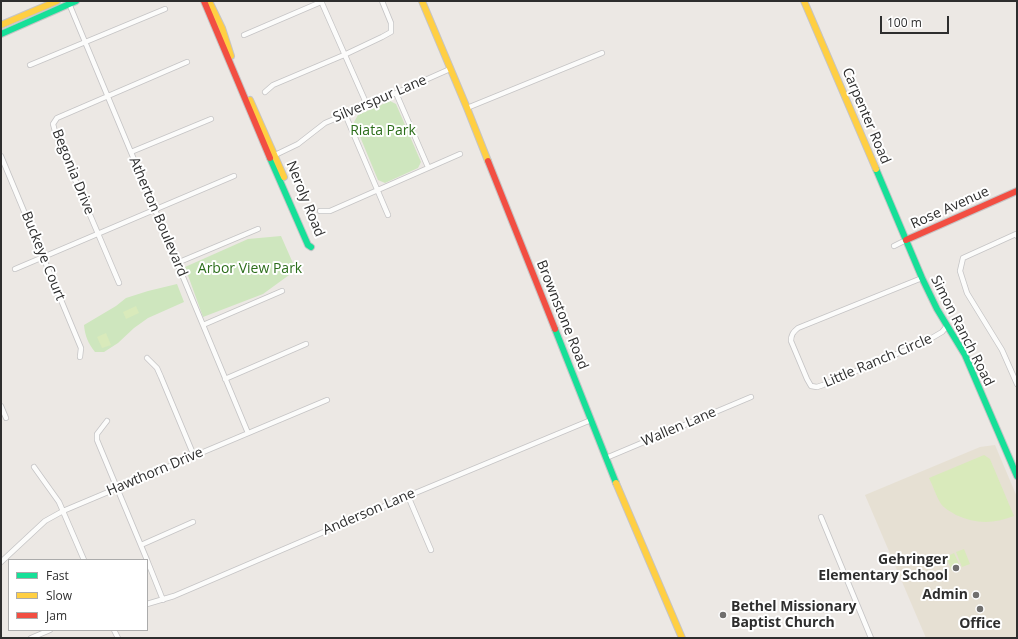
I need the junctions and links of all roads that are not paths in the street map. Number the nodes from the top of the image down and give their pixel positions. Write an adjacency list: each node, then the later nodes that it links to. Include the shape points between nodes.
1 (56, 1): 11 (street)
2 (76, 1): 9 (street)
3 (204, 1): 30 (street, Neroly Road)
4 (209, 1): 30 (street, Neroly Road)
5 (321, 1): 13 (street); 16 (street)
6 (382, 1): 16 (street, via 391,23 391,32)
7 (422, 1): 19 (street, Brownstone Road)
8 (804, 1): 41 (street, Carpenter Road)
9 (68, 2): 12 (street); 14 (street, Atherton Boulevard)
10 (165, 9): 14 (street)
11 (1, 25)
12 (1, 34)
13 (244, 35)
14 (85, 42): 18 (street); 22 (street, Atherton Boulevard)
15 (602, 53): 24 (street)
16 (344, 55): 20 (street, via 273,85); 23 (street)
17 (187, 62): 22 (street)
18 (30, 65)
19 (450, 69): 21 (street, Silverspur Lane); 24 (street, Brownstone Road)
20 (265, 92)
21 (396, 93): 23 (street, Silverspur Lane); 31 (street)
22 (107, 96): 27 (street, Atherton Boulevard); 39 (street, Begonia Drive, via 57,118 53,124)
23 (366, 105): 25 (street, Silverspur Lane)
24 (466, 108): 61 (street, Brownstone Road)
25 (345, 114): 30 (street, Silverspur Lane, via 325,122 298,144); 33 (street)
26 (211, 119): 27 (street)
27 (131, 152): 35 (street, Atherton Boulevard)
28 (460, 154): 31 (street)
29 (1, 156): 43 (street, Buckeye Court)
30 (272, 156): 30 (street, Neroly Road, via 308,245 311,247 311,244)
31 (428, 167): 33 (street)
32 (234, 176): 35 (street)
33 (377, 190): 36 (street, via 330,210); 37 (street)
34 (1017, 191): 41 (street, Rose Avenue)
35 (155, 210): 39 (street); 44 (street, Atherton Boulevard)
36 (320, 211)
37 (388, 215)
38 (258, 229): 44 (street)
39 (98, 234): 43 (street); 47 (street)
40 (1017, 235): 55 (street, via 963,258 960,271 967,293 1002,350)
41 (906, 240): 42 (street, Rose Avenue); 46 (street, Simon Ranch Road)
42 (894, 246)
43 (44, 257): 45 (street); 52 (street, Buckeye Court, via 81,348)
44 (177, 263): 49 (street, Atherton Boulevard)
45 (15, 269)
46 (922, 278): 50 (street, Simon Ranch Road); 50 (street, Little Ranch Circle, via 794,331 791,341 807,379 811,386 823,385 925,342)
47 (119, 283)
48 (282, 291): 49 (street)
49 (203, 325): 54 (street, Atherton Boulevard)
50 (947, 326): 66 (street, Simon Ranch Road, via 965,356)
51 (306, 344): 54 (street)
52 (80, 357)
53 (147, 358): 63 (street, via 157,368)
54 (225, 379): 62 (street, Atherton Boulevard)
55 (1017, 384)
56 (751, 397): 64 (street, Wallen Lane)
57 (327, 400): 62 (street, Hawthorn Drive)
58 (1, 406): 59 (street)
59 (6, 418)
60 (107, 420): 67 (street, via 97,434 97,440)
61 (591, 420): 64 (street, Brownstone Road); 68 (street, Anderson Lane)
62 (248, 433): 63 (street, Hawthorn Drive)
63 (194, 456): 67 (street, Hawthorn Drive)
64 (606, 458): 84 (street, Brownstone Road)
65 (34, 467): 69 (street)
66 (1017, 474)
67 (118, 488): 69 (street, Hawthorn Drive); 72 (street)
68 (408, 496): 73 (street); 80 (street, Anderson Lane)
69 (63, 511): 74 (street, Hawthorn Drive, via 45,521); 76 (street)
70 (821, 517): 85 (street)
71 (193, 522): 72 (street)
72 (141, 545): 77 (street)
73 (430, 550)
74 (8, 556): 75 (street); 78 (street, Hawthorn Drive)
75 (12, 559)
76 (84, 559)
77 (147, 559)
78 (1, 562)
79 (148, 562): 80 (street)
80 (163, 600): 81 (street, Anderson Lane)
81 (148, 604)
82 (48, 631): 83 (street)
83 (31, 638)
84 (682, 638)
85 (871, 638)

